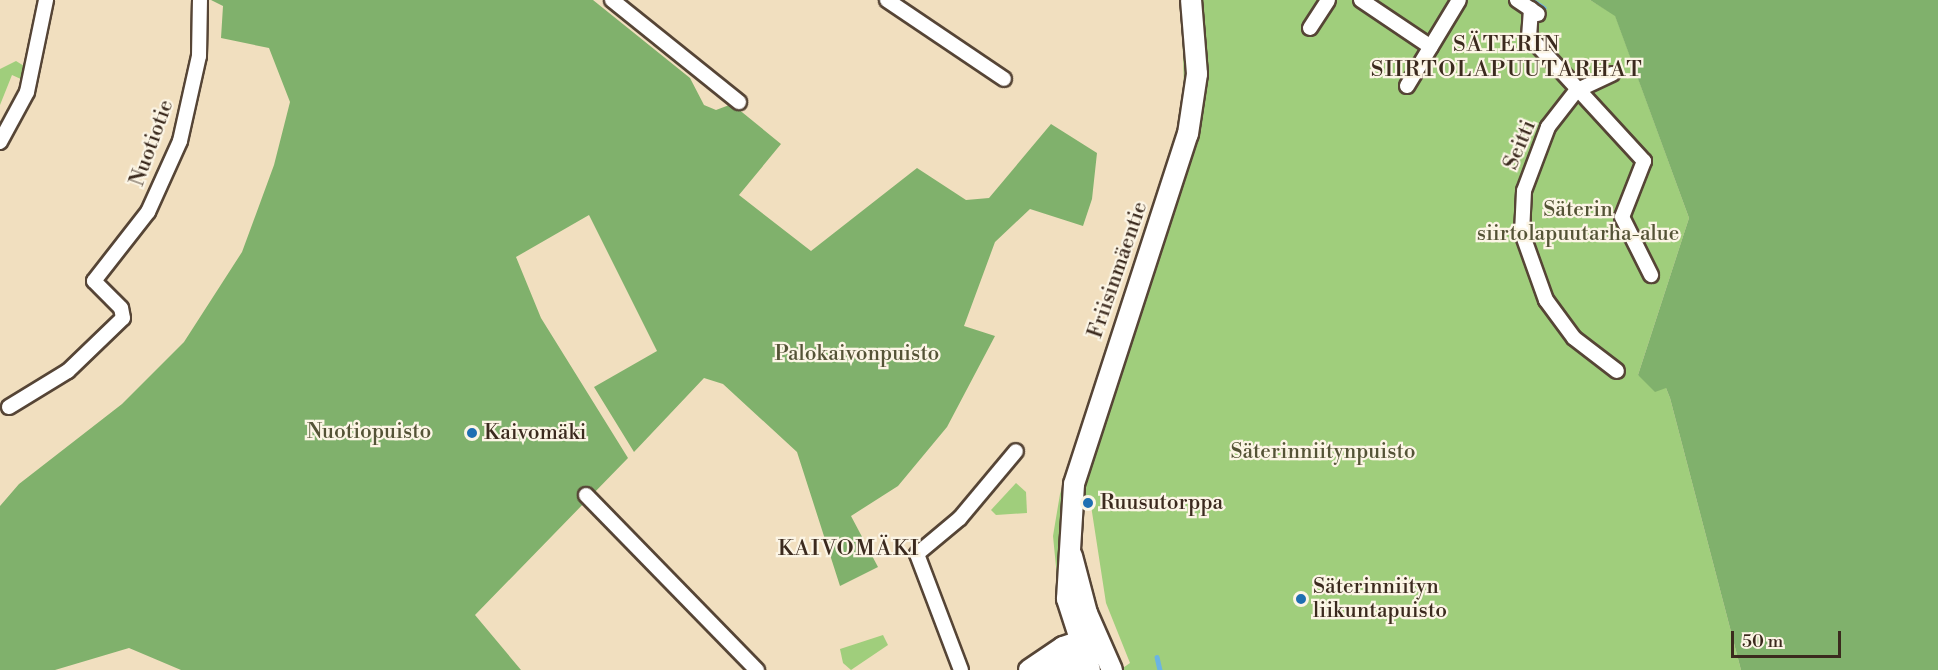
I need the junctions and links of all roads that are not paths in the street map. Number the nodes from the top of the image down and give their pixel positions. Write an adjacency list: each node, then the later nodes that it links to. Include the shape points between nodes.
1 (46, 0): 17 (street, via 27,92)
2 (200, 0): 20 (street, Nuotiotie, via 196,75 177,150 148,212 112,266 94,281 121,308 121,322 68,371)
3 (612, 0): 16 (street)
4 (887, 0): 13 (street)
5 (1191, 0): 23 (main road, Friisinmäentie, via 1197,74 1188,134 1074,484 1071,553)
6 (1328, 0): 10 (street)
7 (1361, 0): 11 (street)
8 (1459, 0): 11 (street)
9 (1517, 0): 15 (street, via 1535,12 1529,36)
10 (1310, 28)
11 (1431, 47): 14 (street)
12 (1612, 74): 15 (street, Seitti)
13 (1004, 79)
14 (1407, 86)
15 (1576, 91): 18 (street, via 1644,161 1622,217); 19 (street, Seitti, via 1548,127 1531,165 1521,205 1522,233 1546,300 1574,338)
16 (739, 102)
17 (0, 142)
18 (1651, 275)
19 (1617, 371)
20 (9, 407)
21 (1016, 451): 25 (street, via 960,518 917,554)
22 (586, 495): 24 (street)
23 (1090, 652): 26 (main road); 27 (main road); 28 (main road, Friisinmäentie)
24 (757, 670)
25 (961, 670)
26 (1029, 670)
27 (1048, 670)
28 (1112, 670)

